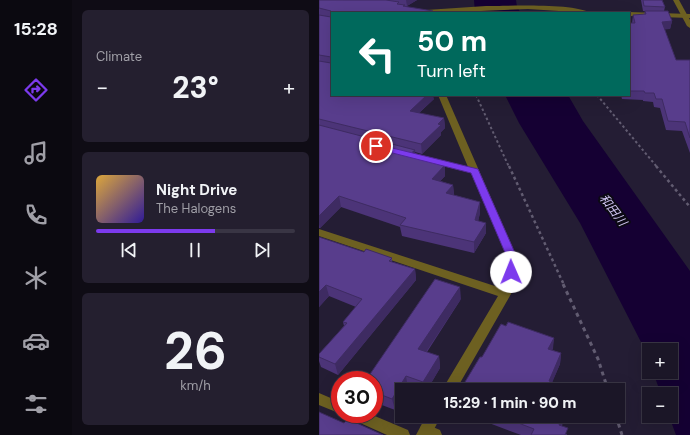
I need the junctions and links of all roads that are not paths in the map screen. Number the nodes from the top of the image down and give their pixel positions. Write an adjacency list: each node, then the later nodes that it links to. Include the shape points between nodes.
1 (676, 0): 7 (street)
2 (411, 9): 3 (street)
3 (426, 12)
4 (426, 12): 5 (street, via 535,8)
5 (582, 12)
6 (630, 14): 7 (street)
7 (688, 16): 8 (street)
8 (690, 26)
9 (442, 96): 11 (street)
10 (393, 150): 11 (street)
11 (475, 171): 13 (street, via 514,262)
12 (319, 232): 13 (street)
13 (505, 294): 14 (street)
14 (453, 383)
15 (319, 399): 16 (street)
16 (331, 404)
17 (375, 423): 20 (street)
18 (432, 423): 19 (street)
19 (428, 434)
20 (403, 435)

